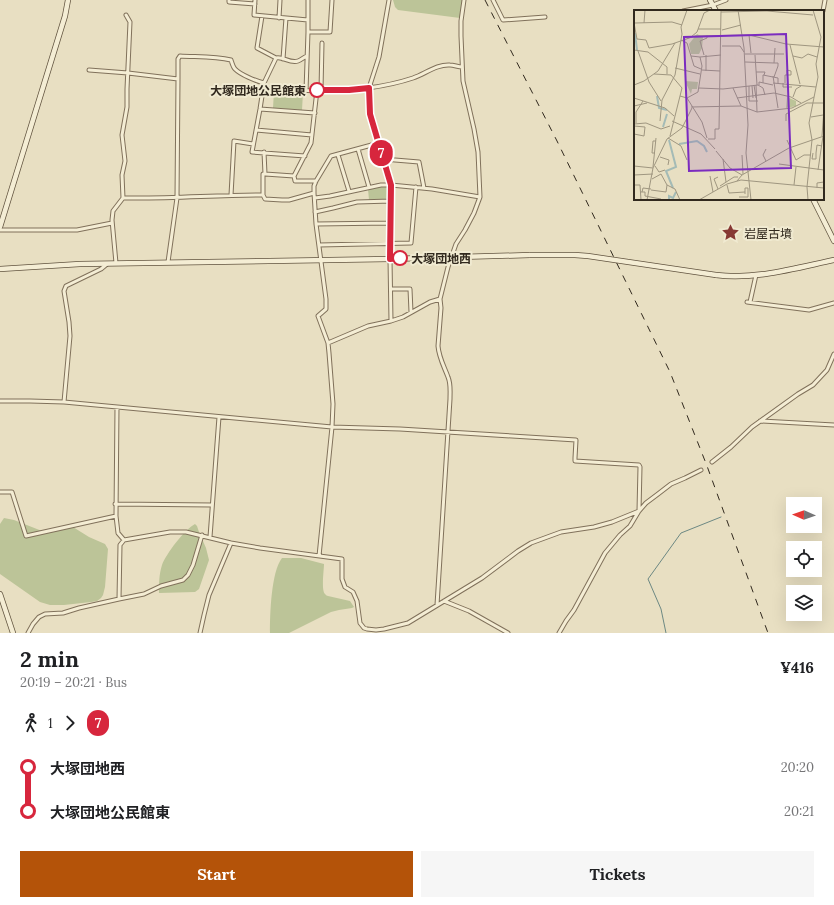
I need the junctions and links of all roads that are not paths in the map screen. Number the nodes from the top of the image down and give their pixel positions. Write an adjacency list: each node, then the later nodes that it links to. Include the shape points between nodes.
1 (68, 0): 69 (street)
2 (229, 0): 12 (street)
3 (280, 0): 19 (street)
4 (308, 0): 22 (street)
5 (332, 0): 23 (street, via 330,32)
6 (389, 0): 34 (street, via 379,57)
7 (464, 0): 28 (street, via 461,21)
8 (493, 0): 21 (street, via 503,20)
9 (710, 0): 13 (street)
10 (726, 0): 13 (street)
11 (825, 0): 16 (street)
12 (255, 2): 18 (street, via 254,16)
13 (713, 5): 14 (street); 15 (street)
14 (688, 10)
15 (716, 10)
16 (823, 10)
17 (126, 15): 30 (street, via 130,22)
18 (262, 16): 19 (street); 26 (street, via 257,48)
19 (279, 18): 20 (street)
20 (286, 18): 22 (street); 27 (street)
21 (545, 18)
22 (308, 20): 23 (street)
23 (308, 32): 25 (street)
24 (322, 44): 35 (street)
25 (307, 56): 27 (street, via 292,62); 36 (street)
26 (276, 58): 27 (street); 32 (street)
27 (283, 59)
28 (462, 67): 34 (street, via 441,66 410,79); 59 (street, via 478,152)
29 (89, 70): 30 (street)
30 (128, 73): 31 (street); 60 (street, via 127,107 122,135 125,161 122,175)
31 (178, 79): 32 (street, via 180,56 231,60 235,69); 61 (street)
32 (264, 83): 33 (street)
33 (263, 88): 36 (street); 37 (street)
34 (369, 88): 35 (street); 41 (street, via 370,114)
35 (319, 90): 36 (street); 38 (street)
36 (306, 91)
37 (260, 109): 38 (street); 39 (street)
38 (315, 113): 40 (street)
39 (256, 130): 40 (street); 42 (street)
40 (312, 135): 46 (street)
41 (379, 142): 43 (street); 47 (street)
42 (253, 144): 44 (street, via 252,152); 57 (street, via 234,141)
43 (358, 149): 45 (street); 52 (street)
44 (264, 152): 46 (street); 48 (street)
45 (338, 155): 50 (street, via 331,156); 55 (street)
46 (305, 156): 49 (street)
47 (383, 159): 51 (street); 54 (street, via 419,162)
48 (265, 174): 49 (street); 58 (street)
49 (294, 176): 50 (street, via 295,181)
50 (316, 181): 56 (street)
51 (391, 185): 52 (street); 53 (street); 64 (street)
52 (369, 187): 55 (street)
53 (416, 187): 54 (street); 71 (street, via 411,243)
54 (424, 188): 59 (street)
55 (349, 192): 62 (street)
56 (314, 193): 58 (street, via 282,200 265,199); 62 (street)
57 (231, 195): 58 (street); 61 (street)
58 (263, 195)
59 (480, 197): 73 (street, via 478,206)
60 (123, 198): 61 (street); 66 (street, via 113,211)
61 (177, 198): 77 (street)
62 (314, 198): 65 (street)
63 (814, 200): 70 (street)
64 (391, 201): 65 (street, via 357,202); 67 (street)
65 (315, 212): 68 (street)
66 (112, 223): 69 (street, via 77,230); 79 (street)
67 (390, 223): 68 (street); 71 (street)
68 (316, 224): 72 (street)
69 (0, 229)
70 (834, 241)
71 (390, 243): 72 (street); 74 (street)
72 (319, 245): 75 (street)
73 (451, 257): 74 (street); 81 (street, bridge, via 575,255 734,277); 83 (street)
74 (390, 259): 75 (street); 82 (street)
75 (320, 260): 77 (street); 87 (street, via 326,309 318,316)
76 (834, 260): 81 (street)
77 (168, 262): 79 (street)
78 (108, 263): 79 (street); 80 (street); 90 (street, via 66,286 64,291 70,336)
79 (116, 263)
80 (0, 269)
81 (756, 275): 84 (street, via 749,302 809,310)
82 (391, 289): 85 (street, via 410,289); 86 (street)
83 (440, 299): 85 (street); 96 (street, via 438,346 450,385)
84 (834, 303)
85 (411, 312): 86 (street)
86 (391, 321): 87 (street, via 368,326)
87 (328, 343): 95 (street, via 333,404)
88 (834, 354): 93 (street, via 827,370 813,385)
89 (0, 401): 90 (street)
90 (64, 402): 91 (street)
91 (117, 407): 92 (street); 100 (street)
92 (219, 417): 95 (street); 101 (street)
93 (760, 421): 94 (street); 97 (street)
94 (834, 425)
95 (332, 427): 96 (street); 108 (street)
96 (448, 431): 102 (street, via 576,440 575,461 637,465 640,467); 112 (street)
97 (712, 462)
98 (701, 470): 102 (street, via 671,484)
99 (0, 492): 103 (street, via 12,492 26,536)
100 (115, 504): 101 (street); 103 (street)
101 (212, 505): 105 (street)
102 (639, 511): 111 (street, via 612,522 561,532 531,543); 118 (street, via 630,526 606,553)
103 (116, 516): 106 (street, via 118,533)
104 (202, 535): 105 (street); 106 (street, via 170,532); 110 (street, via 188,575 183,580 144,594)
105 (210, 537): 107 (street)
106 (124, 540): 110 (street, via 120,545)
107 (231, 542): 108 (street); 116 (street, via 209,595)
108 (319, 556): 113 (street, via 342,559 342,579 345,587 353,592 357,601 360,623 364,628)
109 (0, 594): 114 (street)
110 (119, 599): 115 (street, via 63,613 45,614 39,617)
111 (444, 601): 112 (street); 117 (street, via 469,611)
112 (437, 605): 113 (street, via 408,623)
113 (376, 632)
114 (13, 633)
115 (28, 633)
116 (200, 633)
117 (508, 633)
118 (559, 633)

